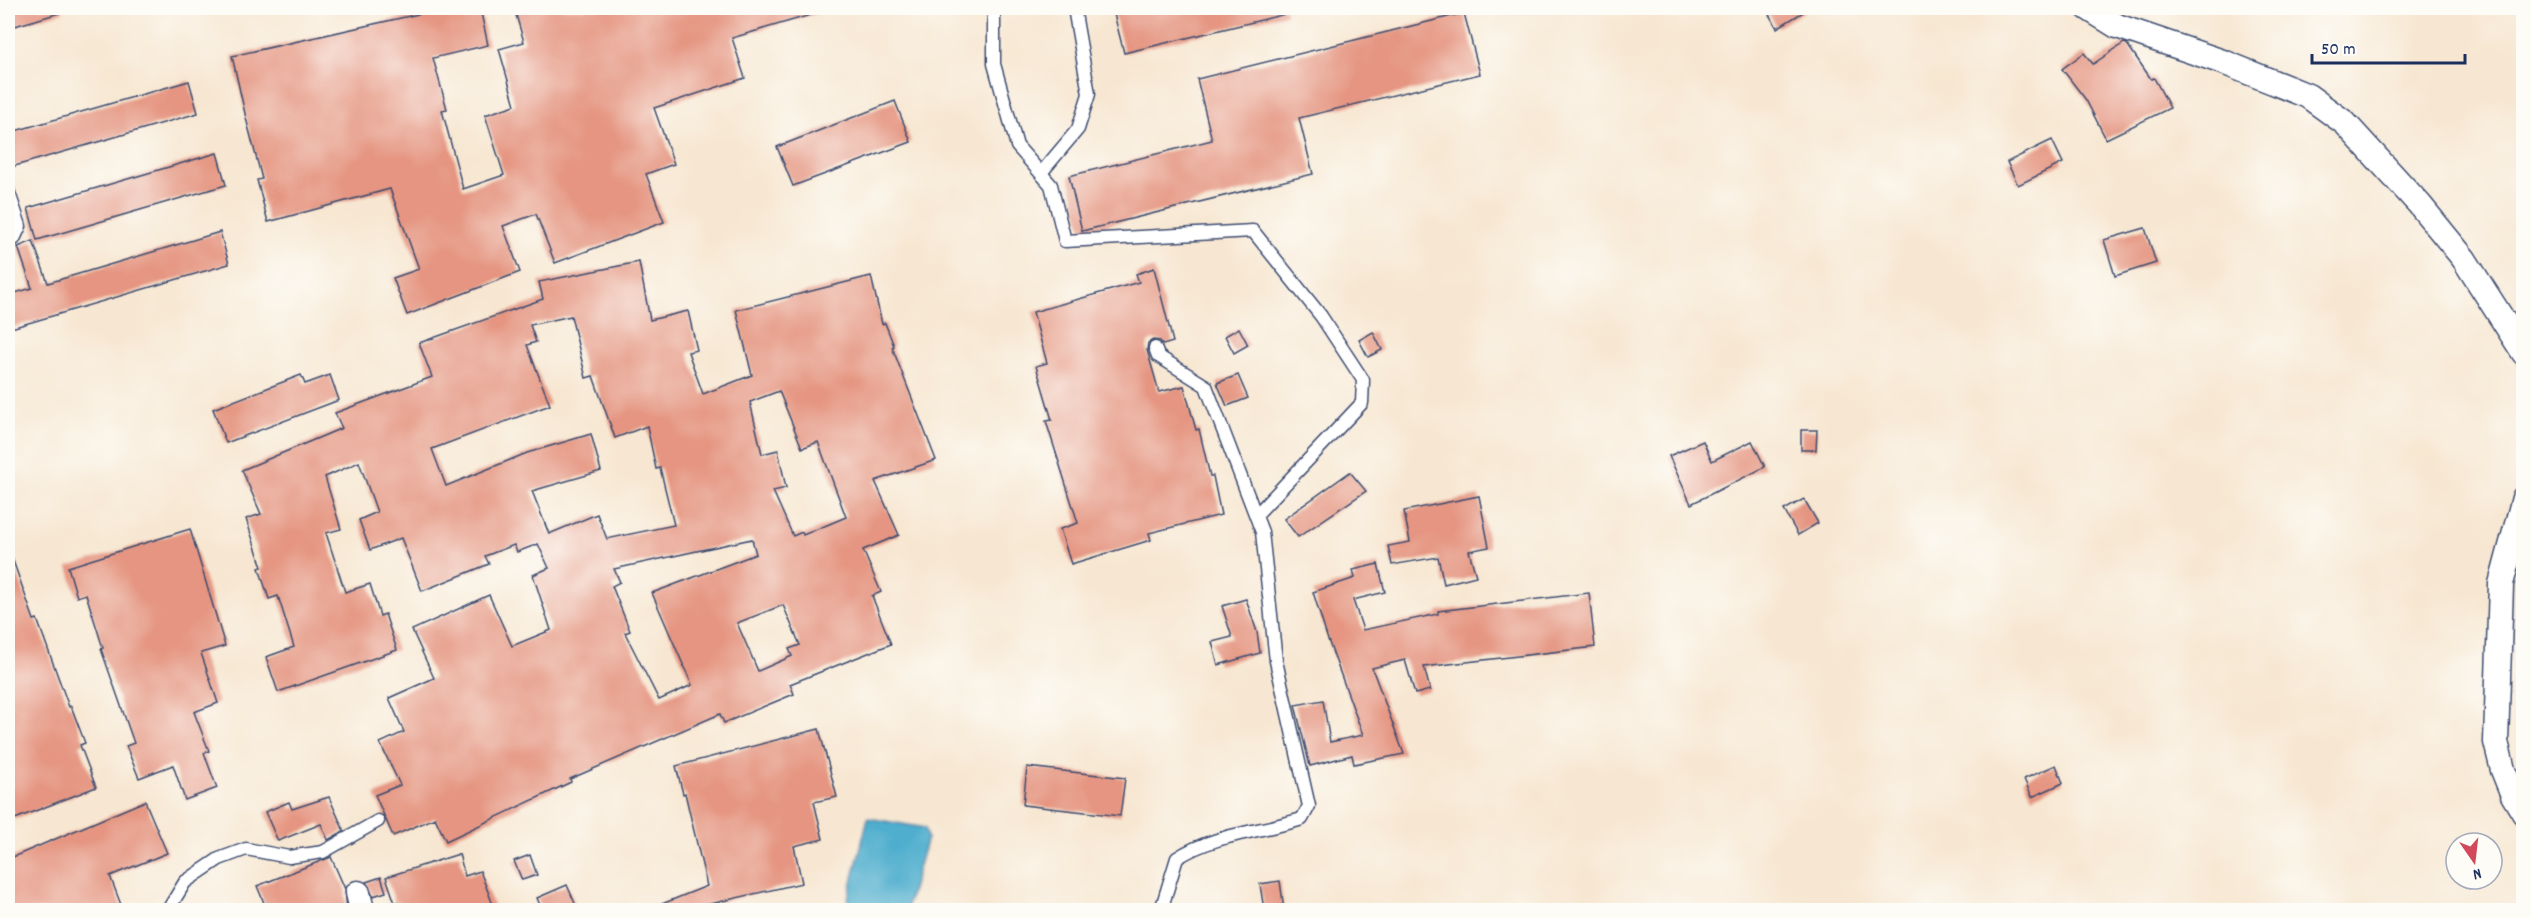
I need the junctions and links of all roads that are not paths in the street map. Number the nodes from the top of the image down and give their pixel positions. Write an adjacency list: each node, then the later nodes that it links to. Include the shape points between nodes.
1 (994, 8): 4 (lane, via 994,64 1017,146)
2 (1074, 8): 4 (lane, via 1089,94 1078,129)
3 (2088, 8): 8 (street, via 2117,26 2308,96 2344,123 2464,259)
4 (1041, 173): 10 (lane, via 1051,185 1065,241 1253,231 1321,316 1363,380 1362,403)
5 (8, 190): 6 (lane, via 20,226 15,239)
6 (8, 242)
7 (1155, 348): 10 (lane, via 1158,357 1206,386)
8 (2523, 353)
9 (2523, 498): 11 (street, via 2501,584 2496,742 2503,770)
10 (1256, 515): 14 (lane, via 1262,532 1276,661 1309,806 1302,819 1196,846 1177,858)
11 (2523, 813)
12 (378, 821): 13 (lane, via 323,852 289,857 246,849 219,859 185,882)
13 (168, 910)
14 (1161, 910)

